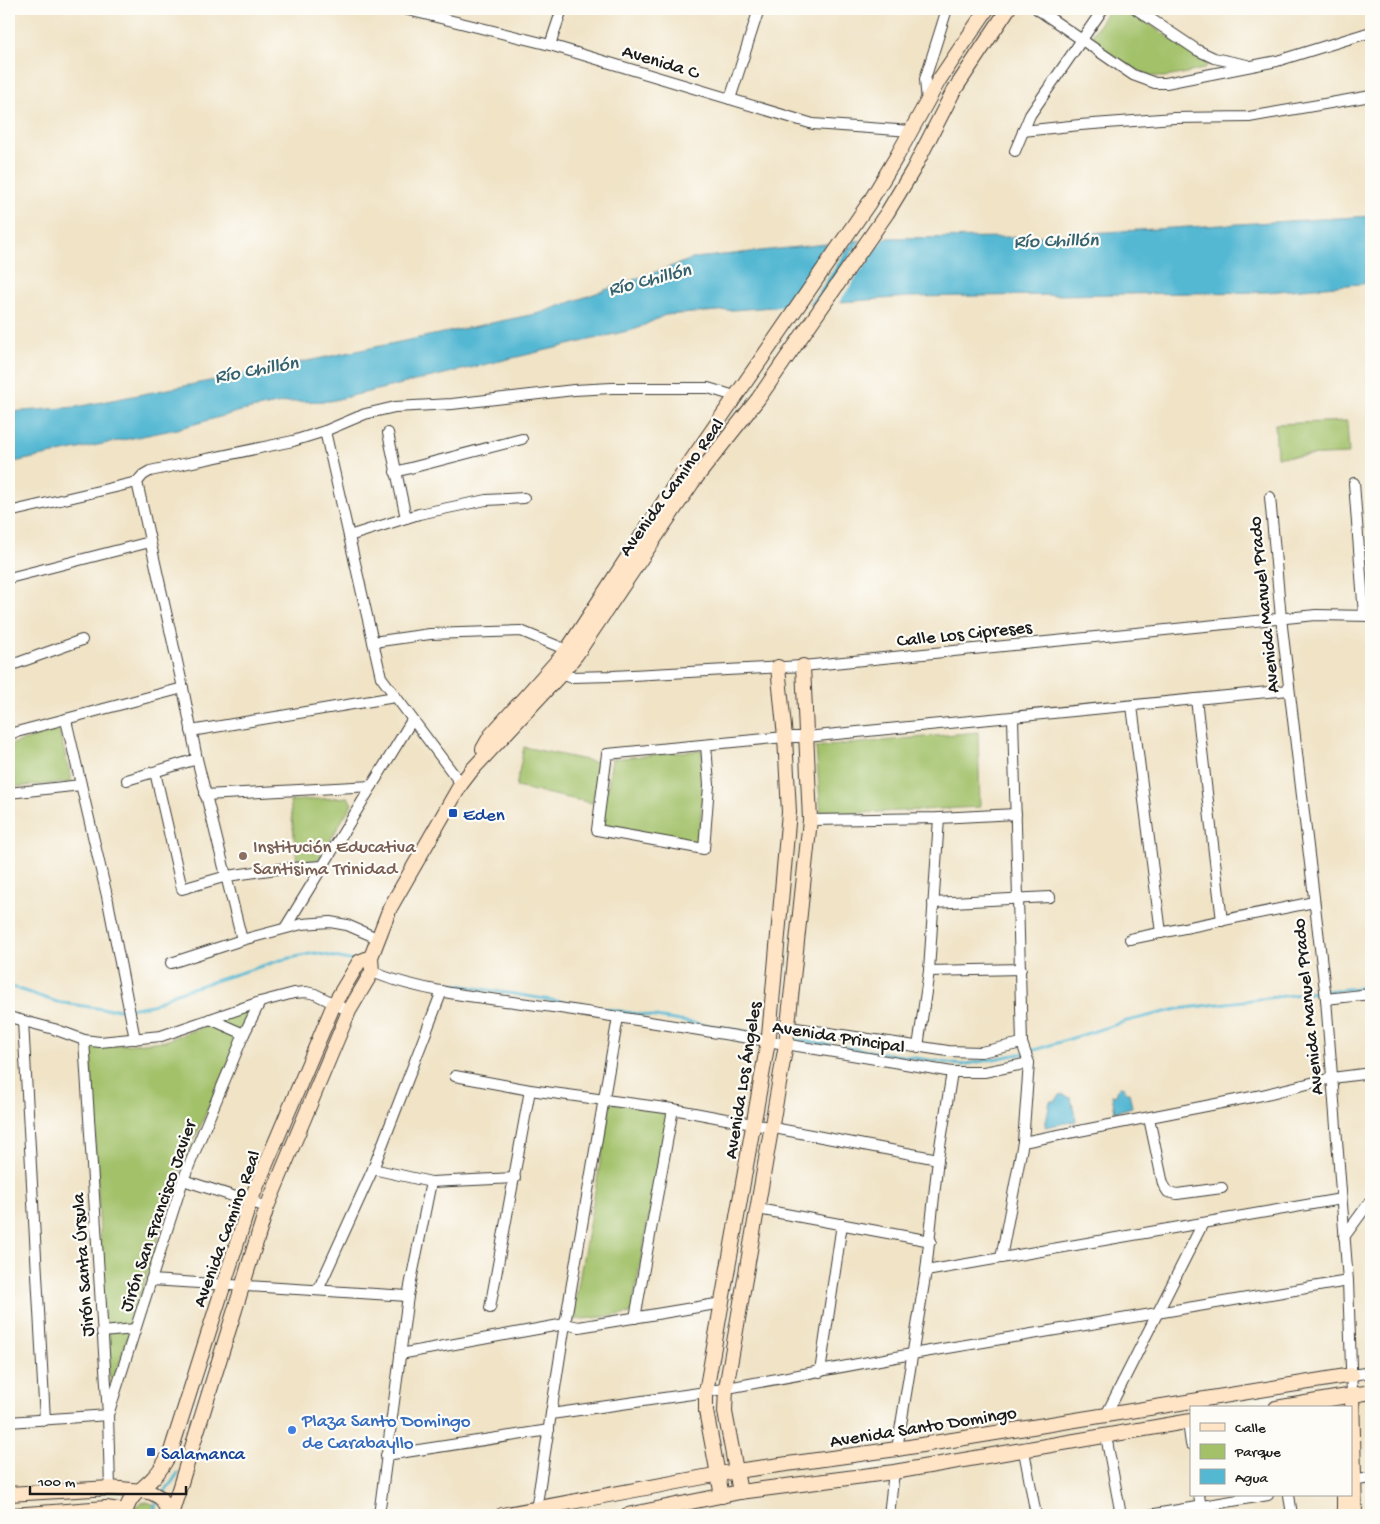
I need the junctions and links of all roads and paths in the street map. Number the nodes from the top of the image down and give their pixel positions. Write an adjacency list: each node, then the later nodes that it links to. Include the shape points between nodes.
1 (404, 9): 12 (street, Avenida C)
2 (562, 9): 12 (street)
3 (759, 9): 15 (street)
4 (948, 9): 16 (street, via 925,79)
5 (987, 9): 16 (main road, Avenida Camino Real)
6 (1008, 9): 42 (main road, Avenida Camino Real, via 953,92 888,213 758,399 692,483)
7 (1036, 9): 11 (street)
8 (1102, 9): 11 (street)
9 (1136, 9): 13 (street, via 1197,50 1214,58)
10 (1371, 32): 13 (street)
11 (1082, 40): 13 (street, via 1133,75 1155,83); 18 (street, via 1030,115)
12 (550, 45): 15 (street, Avenida C)
13 (1253, 66)
14 (1371, 96): 18 (street, via 1249,116 1174,118)
15 (730, 99): 17 (street, Avenida C, via 813,124)
16 (927, 103): 17 (main road, Avenida Camino Real)
17 (911, 131): 20 (main road, Avenida Camino Real, via 869,203)
18 (1023, 131): 19 (street)
19 (1015, 151)
20 (738, 392): 21 (street, via 699,387 622,387 452,404 395,406 365,414); 38 (main road, Avenida Camino Real)
21 (325, 431): 25 (street, via 150,471); 31 (street)
22 (388, 433): 24 (street)
23 (522, 439): 24 (street)
24 (395, 472): 30 (street)
25 (137, 482): 29 (street); 32 (street)
26 (1354, 483): 34 (street)
27 (1270, 497): 35 (street, Avenida Manuel Prado)
28 (524, 498): 30 (street, via 486,500)
29 (9, 512)
30 (406, 518): 31 (street)
31 (349, 536): 37 (street)
32 (150, 542): 33 (street); 43 (street)
33 (9, 578)
34 (1367, 615): 35 (street, Calle Los Cipreses)
35 (1280, 618): 40 (street, Calle Los Cipreses); 44 (street, Avenida Manuel Prado)
36 (82, 640): 39 (street)
37 (373, 642): 38 (street, via 430,634 521,631); 45 (street, via 381,678)
38 (567, 650): 57 (main road, Avenida Camino Real, via 491,735)
39 (9, 666)
40 (802, 666): 41 (street, Calle Los Cipreses); 54 (main road, Avenida Los Ángeles)
41 (778, 667): 42 (street, Calle Los Cipreses, via 614,676); 53 (main road, Avenida Los Ángeles)
42 (560, 675): 57 (main road, Avenida Camino Real)
43 (183, 688): 49 (street); 51 (street)
44 (1289, 690): 46 (street); 72 (street, Avenida Manuel Prado)
45 (395, 696): 50 (street); 51 (street)
46 (1196, 699): 47 (street); 74 (street)
47 (1132, 706): 48 (street); 76 (street)
48 (1012, 718): 54 (street); 65 (street)
49 (66, 720): 52 (street); 61 (street)
50 (412, 720): 60 (street); 62 (street)
51 (191, 731): 56 (street)
52 (9, 734)
53 (785, 737): 54 (street); 55 (street); 95 (main road, Avenida Los Ángeles, via 789,812)
54 (806, 737): 67 (main road, Avenida Los Ángeles)
55 (706, 745): 55 (street, via 709,785 704,849 597,830 607,754)
56 (196, 759): 58 (street); 64 (street)
57 (471, 771): 60 (main road, Avenida Camino Real)
58 (155, 772): 59 (street); 69 (street, via 182,889)
59 (127, 780)
60 (461, 784): 77 (main road, Avenida Camino Real, via 390,908)
61 (81, 785): 63 (street); 98 (street, via 108,896)
62 (372, 786): 64 (street); 68 (street)
63 (9, 792)
64 (205, 795): 69 (street)
65 (1016, 814): 66 (street); 70 (street)
66 (940, 818): 67 (street); 73 (street)
67 (810, 820): 96 (main road, Avenida Los Ángeles)
68 (324, 866): 69 (street); 75 (street)
69 (227, 876): 79 (street)
70 (1018, 897): 71 (street); 73 (street); 82 (street)
71 (1050, 897)
72 (1314, 902): 74 (street); 87 (street, Avenida Manuel Prado)
73 (933, 903): 83 (street)
74 (1222, 921): 76 (street)
75 (285, 928): 77 (street, via 330,922 347,925); 79 (street)
76 (1161, 933): 78 (street)
77 (377, 938): 80 (main road, Avenida Camino Real)
78 (1130, 939)
79 (242, 940): 81 (street)
80 (371, 957): 84 (main road, Avenida Camino Real); 89 (main road, Avenida Camino Real, via 359,962)
81 (171, 963)
82 (1021, 969): 83 (street); 101 (street)
83 (929, 971): 103 (street)
84 (372, 972): 85 (street, Avenida Principal, via 388,979); 90 (main road, Avenida Camino Real)
85 (442, 991): 92 (street, Avenida Principal); 117 (street)
86 (1371, 994): 87 (street)
87 (1326, 999): 108 (street, Avenida Manuel Prado)
88 (260, 1002): 89 (street, via 306,992); 93 (street); 97 (street, Jirón San Francisco Javier)
89 (334, 1004): 90 (street); 124 (main road, Avenida Camino Real)
90 (349, 1011): 125 (main road, Avenida Camino Real)
91 (9, 1016): 94 (street)
92 (618, 1017): 100 (street, Avenida Principal); 110 (street)
93 (210, 1019): 97 (street); 98 (street, via 167,1034)
94 (23, 1021): 99 (street); 159 (street)
95 (770, 1024): 96 (street, Avenida Principal); 100 (main road, Avenida Los Ángeles)
96 (788, 1027): 102 (main road, Avenida Los Ángeles); 103 (street, Avenida Principal)
97 (244, 1034): 119 (street, Jirón San Francisco Javier)
98 (135, 1039): 99 (street)
99 (84, 1040): 145 (street, Jirón Santa Úrsula)
100 (768, 1042): 102 (street, Avenida Principal); 113 (main road, Avenida Los Ángeles)
101 (1022, 1043): 103 (street, Avenida Principal, via 981,1052); 104 (street)
102 (786, 1044): 105 (street, Avenida Principal); 114 (main road, Avenida Los Ángeles)
103 (918, 1047)
104 (1029, 1063): 105 (street, Avenida Principal, via 984,1072); 115 (street)
105 (952, 1072): 116 (street)
106 (1371, 1073): 108 (street)
107 (455, 1076): 109 (street)
108 (1332, 1078): 112 (street); 122 (street, Avenida Manuel Prado)
109 (530, 1090): 110 (street); 118 (street)
110 (604, 1100): 111 (street); 143 (street)
111 (673, 1109): 113 (street); 142 (street)
112 (1149, 1118): 115 (street); 121 (street, via 1163,1184 1168,1192 1177,1194)
113 (754, 1124): 114 (street); 139 (main road, Avenida Los Ángeles)
114 (772, 1128): 116 (street); 126 (main road, Avenida Los Ángeles)
115 (1022, 1142): 131 (street)
116 (938, 1159): 130 (street)
117 (374, 1169): 120 (street); 137 (street)
118 (515, 1178): 120 (street); 140 (street)
119 (183, 1180): 124 (street); 133 (street, Jirón San Francisco Javier)
120 (431, 1182): 138 (street)
121 (1222, 1188)
122 (1341, 1199): 127 (street); 129 (street, Avenida Manuel Prado)
123 (1371, 1200): 129 (street)
124 (250, 1202): 125 (street); 135 (main road, Avenida Camino Real)
125 (267, 1208): 136 (main road, Avenida Camino Real)
126 (758, 1209): 128 (street); 151 (main road, Avenida Los Ángeles)
127 (1203, 1223): 131 (street); 141 (street)
128 (842, 1224): 130 (street); 148 (street)
129 (1344, 1237): 134 (street, Avenida Manuel Prado)
130 (931, 1241): 132 (street)
131 (1000, 1258): 132 (street)
132 (926, 1271): 147 (street)
133 (151, 1280): 135 (street); 144 (street, Jirón San Francisco Javier)
134 (1348, 1281): 141 (street); 150 (street, Avenida Manuel Prado)
135 (223, 1284): 136 (street); 173 (main road, Avenida Camino Real, via 171,1451 153,1478)
136 (242, 1286): 137 (street); 185 (main road, Avenida Camino Real)
137 (318, 1290): 138 (street)
138 (408, 1296): 146 (street)
139 (722, 1303): 142 (street); 152 (main road, Avenida Los Ángeles)
140 (490, 1308)
141 (1156, 1315): 147 (street); 158 (street)
142 (635, 1318): 143 (street, via 579,1327)
143 (565, 1324): 146 (street); 156 (street)
144 (134, 1329): 145 (street); 157 (street, Jirón San Francisco Javier)
145 (102, 1332): 157 (street, Jirón Santa Úrsula)
146 (400, 1354): 166 (street)
147 (912, 1354): 148 (street); 164 (street)
148 (820, 1372): 151 (street)
149 (1371, 1372): 150 (street)
150 (1345, 1376): 154 (main road, Avenida Manuel Prado); 158 (main road, Avenida Santo Domingo)
151 (726, 1388): 152 (street); 167 (main road, Avenida Los Ángeles, via 725,1412)
152 (706, 1392): 156 (street); 169 (main road, Avenida Los Ángeles)
153 (1371, 1392): 154 (main road)
154 (1344, 1400): 155 (main road)
155 (1293, 1406)
156 (551, 1414): 162 (street)
157 (108, 1415): 159 (street); 172 (street, Jirón Santa Úrsula)
158 (1106, 1415): 164 (main road, Avenida Santo Domingo)
159 (45, 1420): 160 (street)
160 (9, 1422)
161 (1190, 1422): 163 (main road)
162 (549, 1430): 166 (street); 181 (street)
163 (1106, 1436): 165 (main road); 191 (street)
164 (897, 1449): 167 (main road, Avenida Santo Domingo)
165 (1024, 1451): 168 (main road); 190 (street)
166 (386, 1455): 186 (street)
167 (736, 1471): 169 (main road, Avenida Santo Domingo); 174 (main road, Avenida Los Ángeles)
168 (894, 1472): 174 (main road); 189 (street)
169 (717, 1474): 176 (main road, Avenida Los Ángeles); 181 (main road, Avenida Santo Domingo)
170 (1371, 1478): 171 (street)
171 (1353, 1481): 195 (main road, Avenida Manuel Prado)
172 (110, 1488): 173 (main road); 175 (main road)
173 (137, 1491): 183 (main road, Avenida Camino Real); 185 (main road, via 161,1498)
174 (740, 1492): 176 (main road)
175 (9, 1494)
176 (722, 1496): 188 (main road)
177 (1199, 1496): 182 (street)
178 (1264, 1496): 182 (street)
179 (1290, 1496): 193 (street)
180 (1344, 1496): 194 (main road)
181 (536, 1510): 187 (main road, Avenida Santo Domingo)
182 (1202, 1511): 192 (street)
183 (125, 1513): 184 (main road, via 106,1508)
184 (13, 1515)
185 (170, 1515)
186 (378, 1515)
187 (502, 1515)
188 (627, 1515)
189 (889, 1515)
190 (1036, 1515)
191 (1121, 1515)
192 (1149, 1515)
193 (1292, 1515)
194 (1344, 1515)
195 (1355, 1515)

